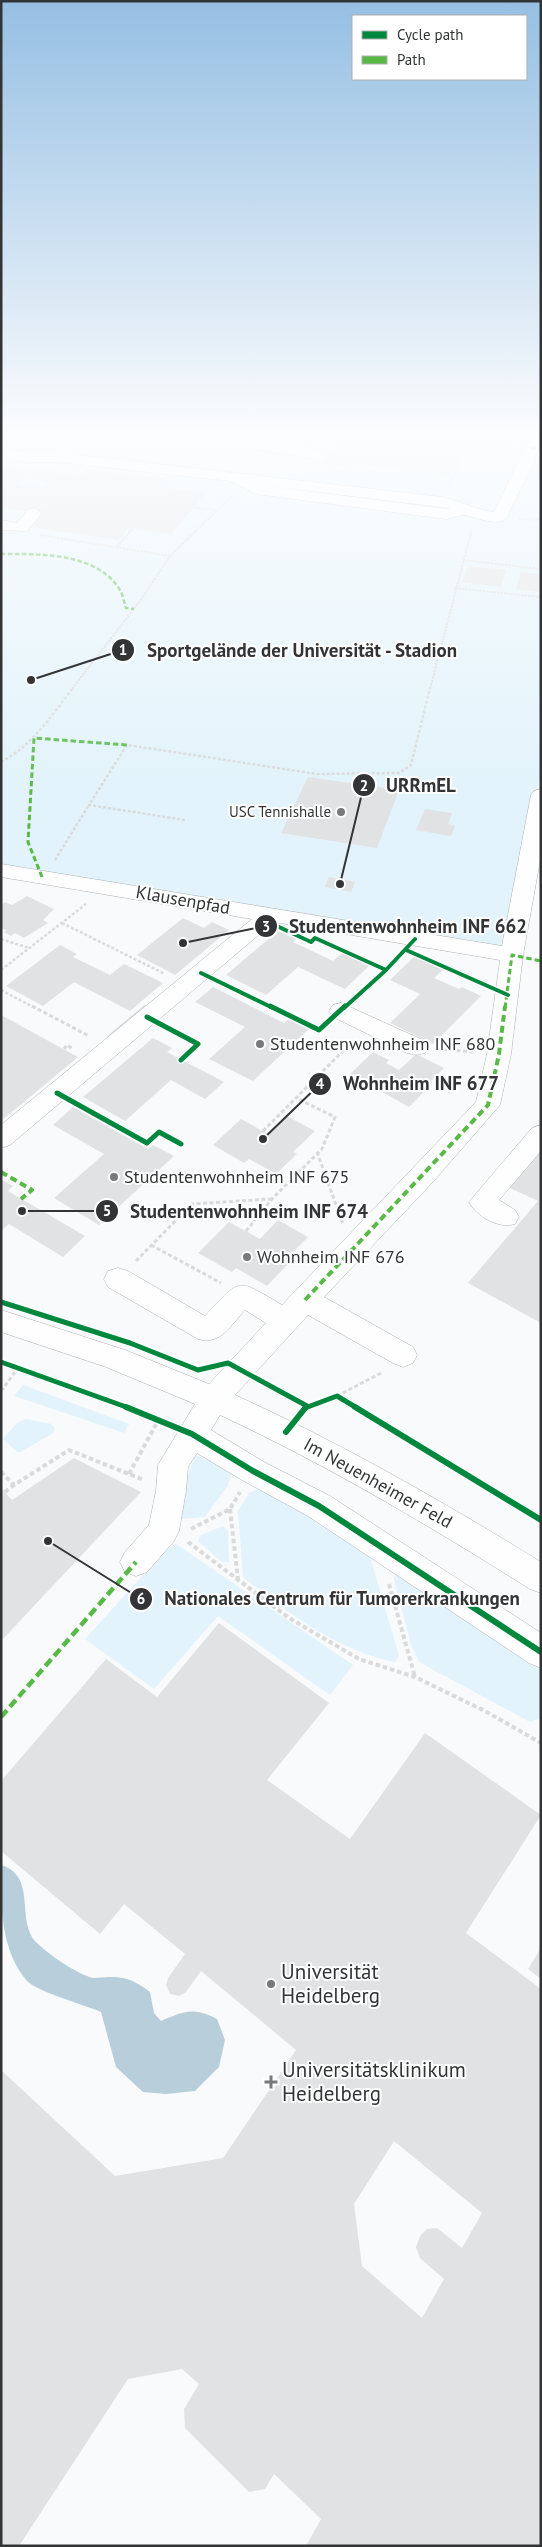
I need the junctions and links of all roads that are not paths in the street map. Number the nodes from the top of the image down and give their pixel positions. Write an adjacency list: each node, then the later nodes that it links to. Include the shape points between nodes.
1 (541, 795): 2 (street)
2 (539, 819): 5 (street)
3 (1, 870): 4 (street, Klausenpfad)
4 (266, 914): 5 (street, Klausenpfad); 9 (street, via 264,920)
5 (512, 955): 12 (street, via 499,1054 488,1104)
6 (341, 1011): 7 (street)
7 (416, 1047)
8 (541, 1134): 10 (street, via 482,1202)
9 (1, 1139)
10 (506, 1217)
11 (118, 1279): 13 (street, via 208,1331 242,1295)
12 (305, 1300): 13 (street); 15 (street)
13 (286, 1320): 16 (street)
14 (1, 1321): 16 (street, Im Neuenheimer Feld, via 115,1358)
15 (403, 1355)
16 (214, 1399): 17 (street); 19 (street, Im Neuenheimer Feld, via 286,1432 362,1473 461,1529)
17 (192, 1434): 18 (street, via 173,1465 163,1531); 20 (street, via 319,1506)
18 (136, 1562)
19 (539, 1580)
20 (541, 1652)

